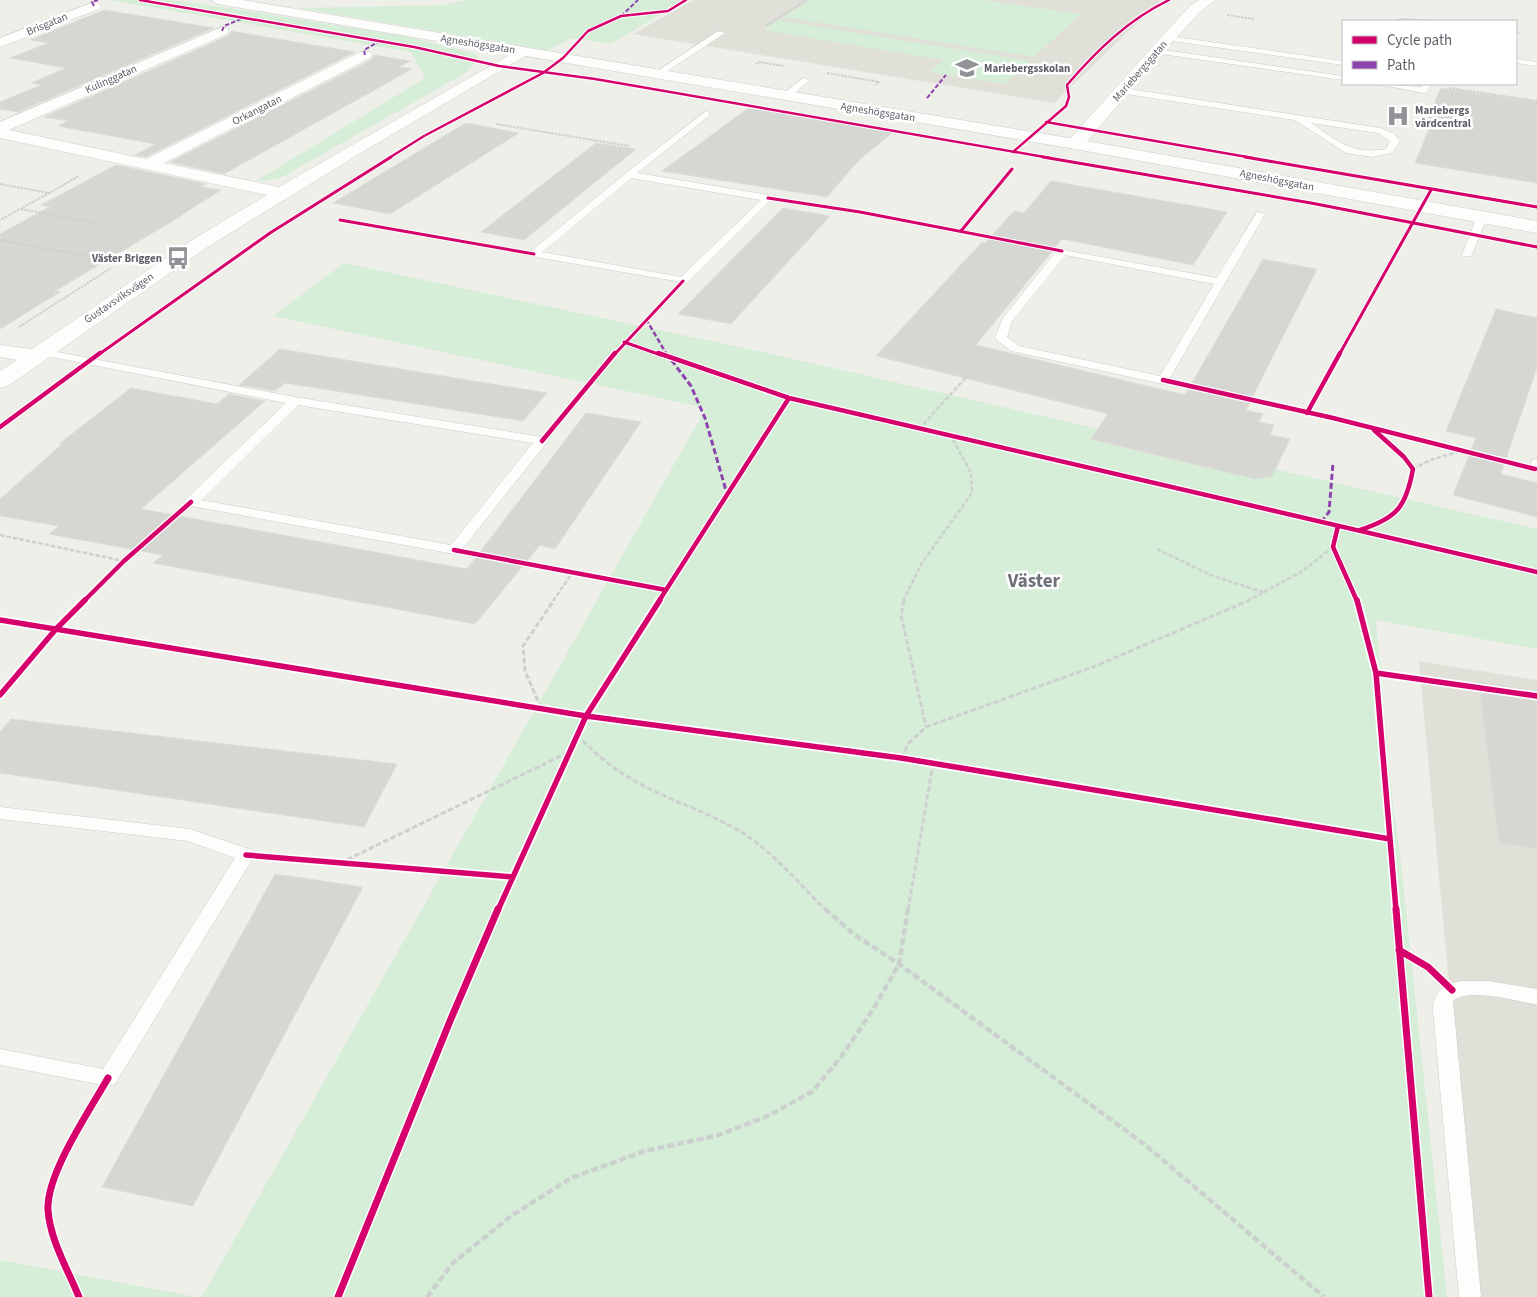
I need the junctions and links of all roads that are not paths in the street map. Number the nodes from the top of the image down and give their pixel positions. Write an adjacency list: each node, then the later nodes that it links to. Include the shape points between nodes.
1 (218, 0): 9 (street, Agneshögsgatan)
2 (1208, 0): 6 (street, Mariebergsgatan)
3 (94, 6): 7 (street, Brisgatan)
4 (222, 31): 23 (street, Kulinggatan)
5 (721, 33): 14 (lane)
6 (1168, 38): 8 (street, Mariebergsgatan); 12 (lane)
7 (0, 43)
8 (1157, 51): 15 (lane); 19 (street, Mariebergsgatan)
9 (525, 52): 14 (street, Agneshögsgatan); 28 (street, Gustavsviksvägen)
10 (365, 55): 26 (street, Orkangatan)
11 (1517, 61): 13 (lane)
12 (1342, 63)
13 (1537, 64)
14 (657, 74): 20 (street, Agneshögsgatan)
15 (1342, 78)
16 (806, 80): 20 (lane)
17 (1396, 85): 18 (lane)
18 (1426, 87)
19 (1123, 91): 22 (lane); 25 (street, Mariebergsgatan)
20 (786, 96): 25 (street, Agneshögsgatan)
21 (706, 114): 27 (lane)
22 (1298, 118): 22 (lane, via 1349,151 1382,153 1389,151 1395,141 1380,131)
23 (0, 128)
24 (0, 133): 26 (street)
25 (1075, 144): 30 (street, Agneshögsgatan)
26 (149, 164): 28 (street)
27 (629, 175): 27 (lane, via 534,254 683,281 768,198)
28 (281, 193): 35 (street, Gustavsviksvägen, via 199,244)
29 (1260, 214): 33 (lane)
30 (1482, 217): 31 (street, Agneshögsgatan); 32 (lane)
31 (1537, 227)
32 (1467, 254)
33 (1220, 282): 33 (lane, via 1163,380 1015,348 1001,338 1007,320 1062,251)
34 (0, 351): 35 (street)
35 (38, 354): 36 (street, Gustavsviksvägen); 37 (lane)
36 (0, 381)
37 (294, 402): 37 (lane, via 191,502 454,550 542,441)
38 (1537, 463): 39 (lane)
39 (1537, 470)
40 (0, 813): 42 (lane, via 190,835 246,855 108,1078)
41 (1537, 997): 43 (lane, via 1465,987 1452,990 1444,998)
42 (0, 1058)
43 (1470, 1297)

